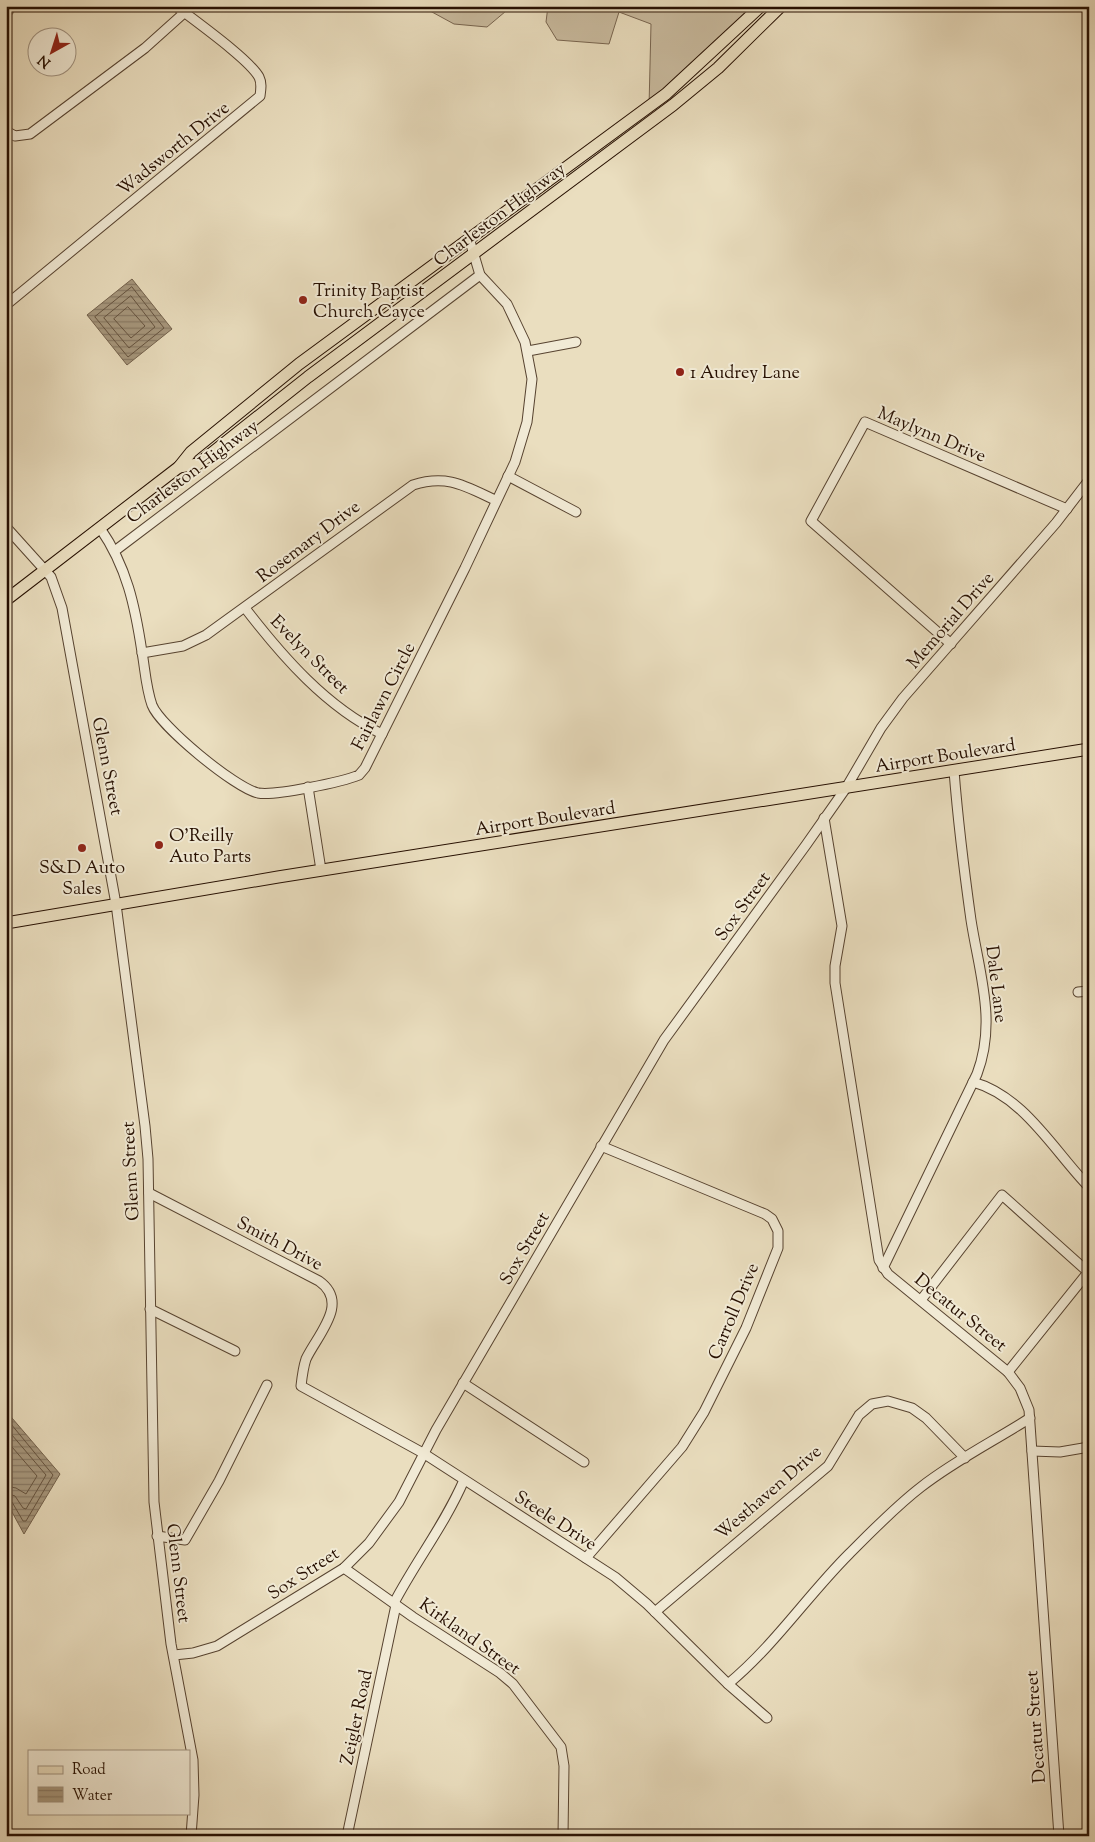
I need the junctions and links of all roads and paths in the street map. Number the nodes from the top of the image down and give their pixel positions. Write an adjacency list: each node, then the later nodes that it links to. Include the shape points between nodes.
1 (12, 6): 6 (street)
2 (176, 6): 5 (street, Wadsworth Drive)
3 (761, 6): 8 (main road, Charleston Highway, via 666,94)
4 (781, 6): 9 (main road, Charleston Highway, via 718,68 673,105)
5 (184, 13): 7 (street, via 145,48 30,134 15,136); 11 (street, Wadsworth Drive, via 248,64 259,78 260,96)
6 (6, 14)
7 (6, 131)
8 (469, 238): 9 (street, Fairlawn Circle); 14 (main road, Charleston Highway, via 299,364 190,452)
9 (474, 256): 10 (street, Fairlawn Circle); 14 (main road, Charleston Highway, via 308,377 198,464)
10 (480, 275): 13 (street, Fairlawn Circle, via 507,304 520,326); 22 (street, Charleston Highway)
11 (6, 306)
12 (576, 342): 13 (street)
13 (528, 351): 15 (street, Fairlawn Circle, via 532,379 530,406 520,447)
14 (179, 467): 21 (main road, Charleston Highway)
15 (508, 476): 17 (street, Fairlawn Circle); 19 (street)
16 (1089, 480): 18 (street, Memorial Drive)
17 (496, 500): 25 (street, Rosemary Drive, via 446,480 429,480 413,485); 28 (street, Fairlawn Circle)
18 (1068, 508): 26 (street, Memorial Drive); 26 (street, Maylynn Drive, via 865,422 811,521)
19 (576, 512)
20 (6, 528): 23 (street, Glenn Street)
21 (100, 528): 22 (street, Fairlawn Circle); 23 (main road, Charleston Highway)
22 (116, 550): 27 (street, Fairlawn Circle, via 130,590)
23 (46, 570): 24 (main road, Charleston Highway); 35 (street, Glenn Street, via 62,608)
24 (6, 600)
25 (245, 608): 27 (street, Rosemary Drive, via 199,640); 28 (street, Evelyn Street, via 283,654 320,690)
26 (951, 644): 32 (street, Memorial Drive, via 881,728)
27 (142, 653): 31 (street, Fairlawn Circle, via 154,711 164,724 196,751 244,786 258,792 275,793)
28 (382, 734): 31 (street, Fairlawn Circle, via 359,775)
29 (1089, 749): 30 (main road, Airport Boulevard)
30 (954, 771): 32 (main road, Airport Boulevard); 39 (street, Dale Lane, via 966,888 987,1015 984,1049)
31 (308, 787): 34 (street)
32 (846, 788): 33 (street, Sox Street); 34 (main road, Airport Boulevard)
33 (824, 818): 40 (street, Sox Street, via 664,1040); 43 (street, via 842,926 835,983 876,1252)
34 (321, 870): 35 (main road, Airport Boulevard)
35 (116, 904): 36 (main road, Airport Boulevard); 42 (street, Glenn Street, via 145,1126)
36 (6, 923)
37 (1089, 991): 38 (street)
38 (1078, 992)
39 (973, 1082): 41 (street, via 996,1091 1022,1112); 43 (street, Dale Lane)
40 (601, 1146): 49 (street, Sox Street); 60 (street, Carroll Drive, via 766,1214 772,1219 779,1239 776,1256 746,1328 692,1434)
41 (1089, 1187)
42 (149, 1193): 46 (street, Glenn Street); 51 (street, Smith Drive, via 319,1281 330,1292 333,1307 304,1365)
43 (883, 1268): 45 (street, Decatur Street)
44 (1088, 1271): 45 (street, via 1002,1195); 48 (street)
45 (921, 1300): 48 (street, Decatur Street)
46 (150, 1309): 47 (street); 59 (street, Glenn Street, via 151,1425)
47 (234, 1351)
48 (1008, 1372): 52 (street, Decatur Street, via 1027,1402)
49 (463, 1383): 55 (street, Sox Street); 57 (street)
50 (267, 1385): 59 (street, via 185,1540)
51 (301, 1386): 55 (street, Steele Drive)
52 (1030, 1418): 54 (street, Decatur Street); 56 (street)
53 (1089, 1447): 54 (street, via 1060,1452)
54 (1032, 1451): 70 (street, Decatur Street)
55 (423, 1453): 58 (street, Steele Drive); 61 (street, Sox Street, via 408,1488 385,1523)
56 (965, 1458): 63 (street, Westhaven Drive, via 912,1408 888,1401 872,1404 859,1416 828,1466); 65 (street, via 922,1486 896,1509 831,1573 781,1633)
57 (584, 1462)
58 (464, 1480): 60 (street, Steele Drive); 62 (street, Zeigler Road, via 451,1511 410,1572)
59 (157, 1536): 64 (street, Glenn Street)
60 (586, 1558): 63 (street, Steele Drive, via 615,1577)
61 (344, 1568): 62 (street, Kirkland Street); 64 (street, Sox Street, via 217,1646)
62 (395, 1604): 68 (street, Zeigler Road); 69 (street, Kirkland Street, via 506,1678 545,1724 561,1747 564,1766)
63 (655, 1612): 65 (street, Steele Drive)
64 (174, 1655): 67 (street, Glenn Street, via 193,1760)
65 (728, 1684): 66 (street, Steele Drive)
66 (767, 1718)
67 (190, 1836)
68 (347, 1836)
69 (563, 1836)
70 (1059, 1836)

